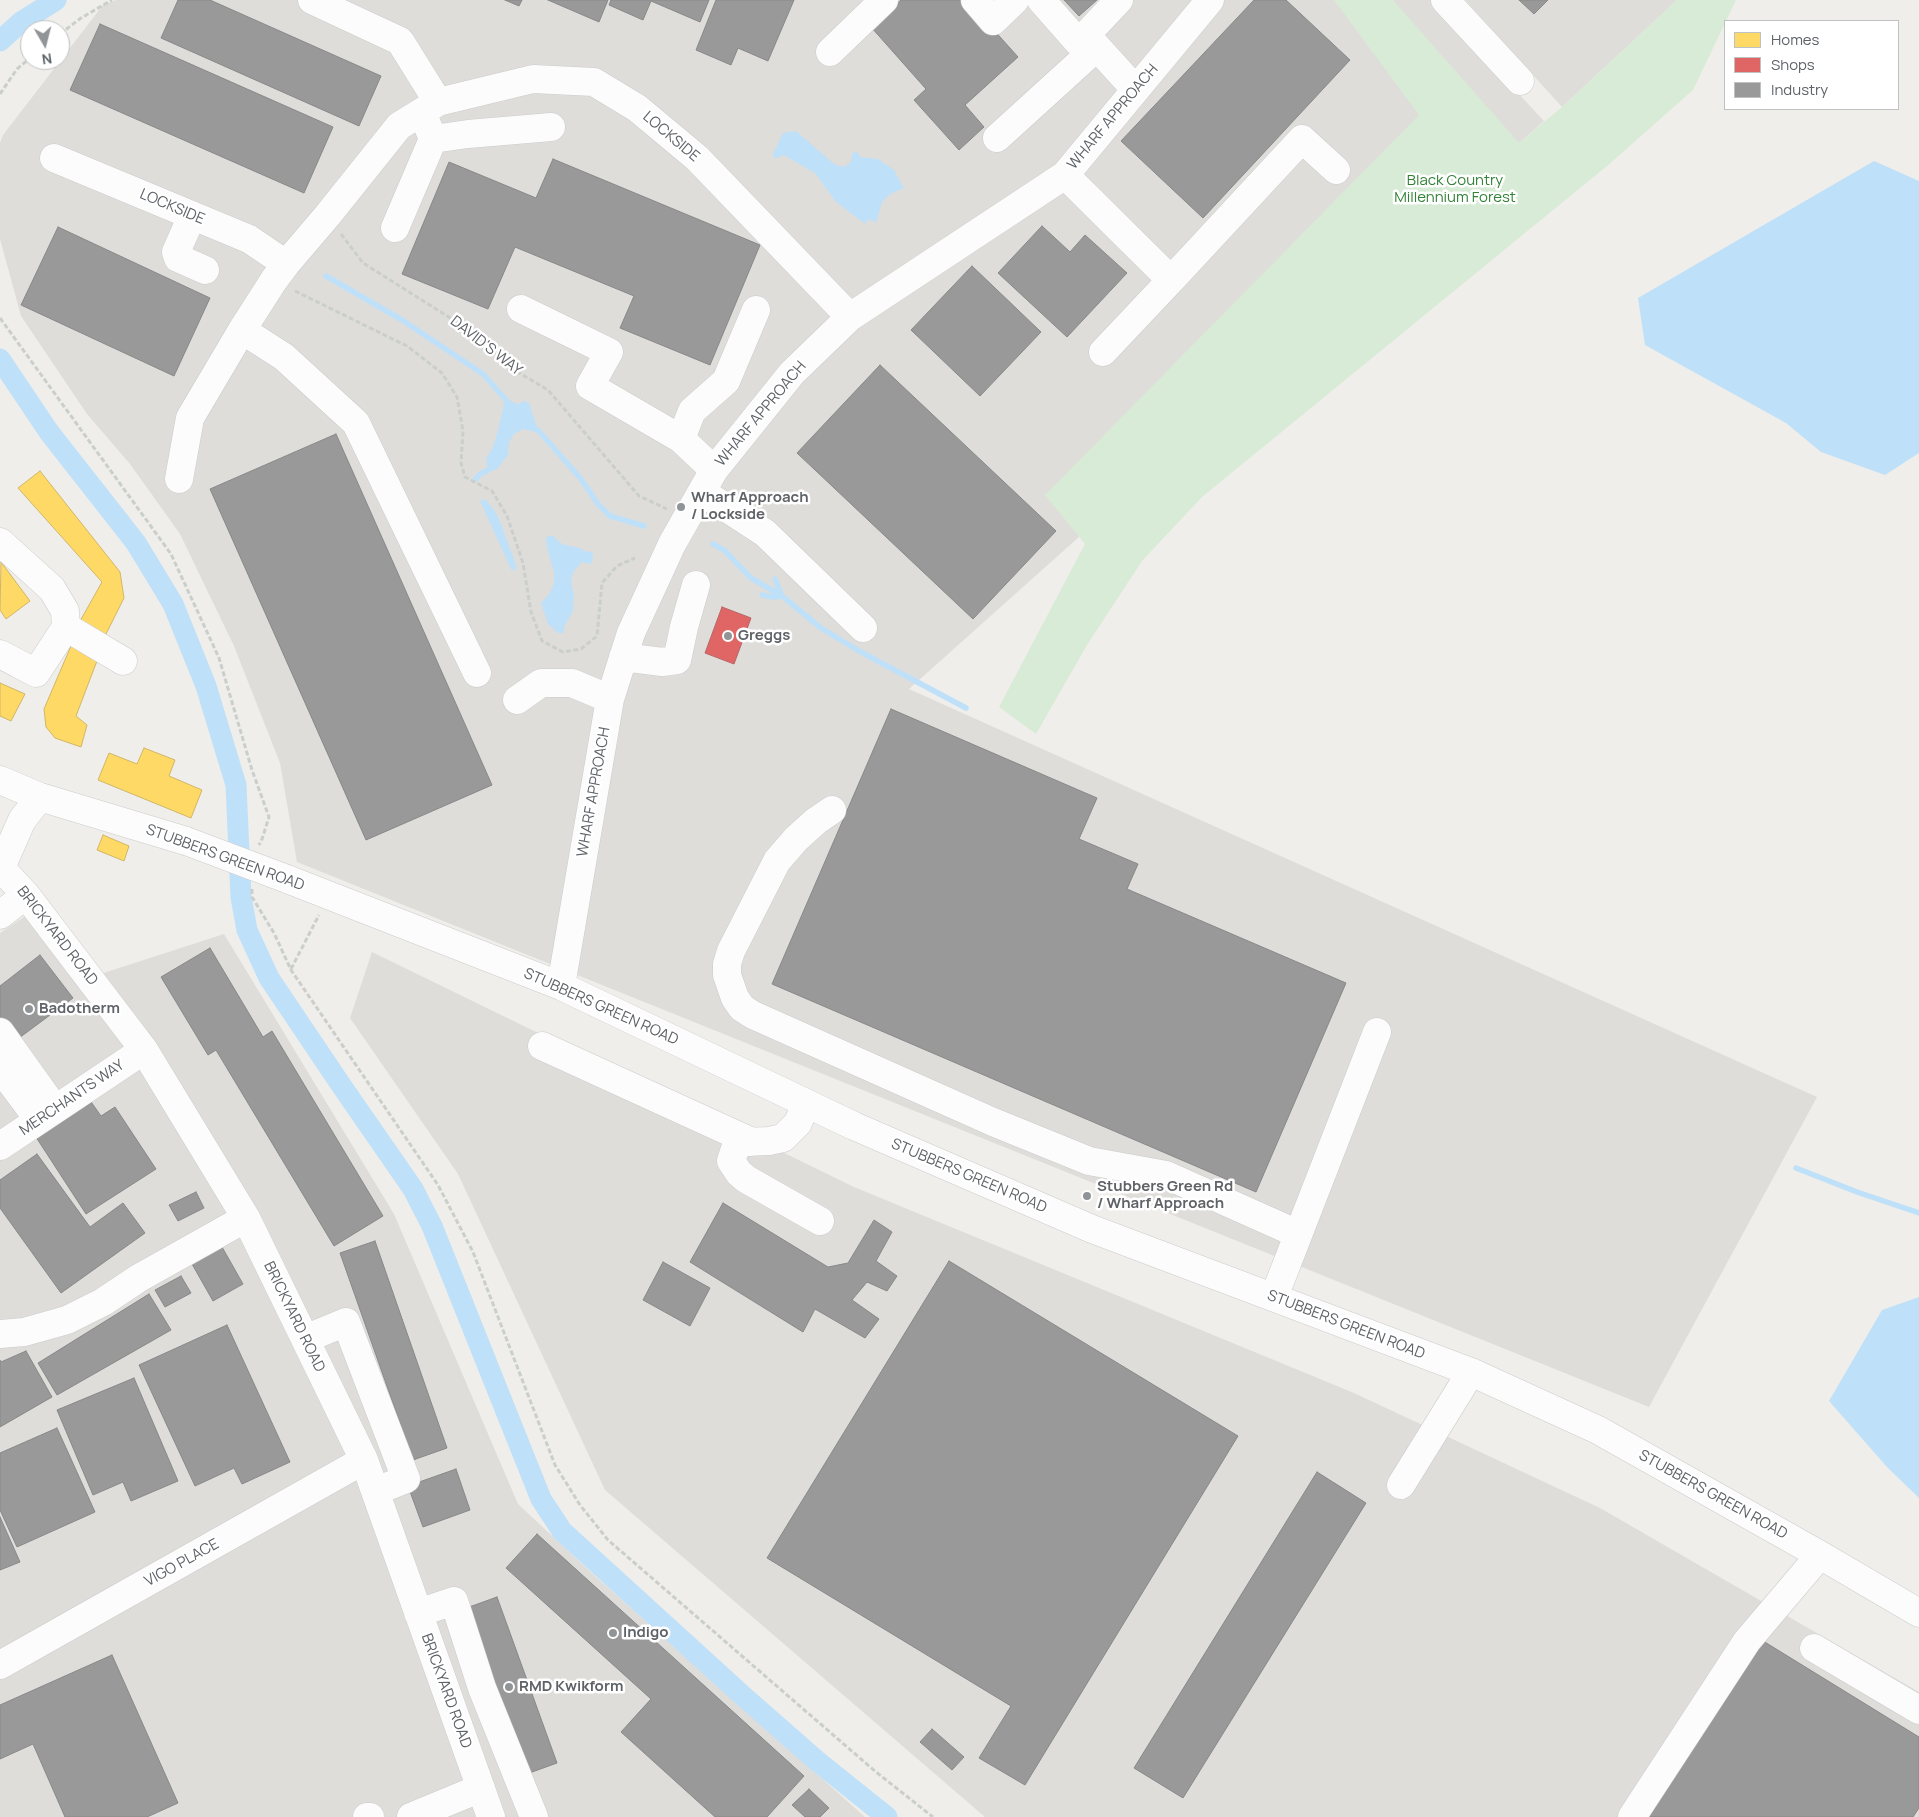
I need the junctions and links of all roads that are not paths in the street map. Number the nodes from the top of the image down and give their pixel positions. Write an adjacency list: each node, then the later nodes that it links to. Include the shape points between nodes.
1 (312, 0): 13 (street, via 400,41)
2 (884, 0): 10 (street)
3 (975, 0): 4 (street, via 993,21)
4 (1015, 0)
5 (1040, 0): 9 (street, via 1078,42)
6 (1120, 0): 9 (street)
7 (1210, 0): 12 (street, WHARF APPROACH)
8 (1444, 0): 11 (street)
9 (1091, 41): 12 (street); 15 (street)
10 (830, 52)
11 (1520, 81)
12 (1135, 89): 19 (street, WHARF APPROACH)
13 (430, 107): 16 (street); 23 (street, LOCKSIDE, via 399,126); 27 (street, LOCKSIDE, via 533,79 594,82 637,108 697,158)
14 (551, 127): 16 (street)
15 (997, 138)
16 (433, 139): 21 (street)
17 (54, 158): 20 (street, LOCKSIDE)
18 (1336, 170): 24 (street, via 1302,139)
19 (1064, 174): 24 (street); 27 (street, WHARF APPROACH)
20 (192, 216): 22 (street, via 176,252 178,258); 23 (street, LOCKSIDE, via 249,239)
21 (395, 228)
22 (205, 270)
23 (280, 272): 28 (street, LOCKSIDE)
24 (1171, 280): 29 (street)
25 (521, 308): 30 (street, via 609,352 590,386)
26 (756, 310): 30 (street, via 726,381 692,411)
27 (850, 317): 32 (street, WHARF APPROACH, via 792,373)
28 (242, 330): 31 (street, LOCKSIDE, via 190,418); 40 (street, via 284,357 356,423)
29 (1103, 352)
30 (681, 439): 32 (street)
31 (179, 479)
32 (708, 481): 36 (street); 38 (street, WHARF APPROACH, via 672,544)
33 (0, 542): 35 (street, via 52,589 65,611)
34 (696, 585): 38 (street, via 677,660 662,662)
35 (66, 627): 37 (street, via 36,673); 39 (street)
36 (863, 628)
37 (0, 654)
38 (623, 657): 41 (street, WHARF APPROACH)
39 (123, 661)
40 (477, 673)
41 (610, 699): 42 (street, via 572,683 541,683); 49 (street, WHARF APPROACH)
42 (517, 700)
43 (0, 780): 44 (street, STUBBERS GREEN ROAD)
44 (40, 797): 46 (street, BRICKYARD ROAD, via 22,820); 49 (street, STUBBERS GREEN ROAD, bridge, via 186,841)
45 (832, 810): 61 (street, via 809,827 778,861 731,950 727,975 742,1008 992,1122 1089,1161 1166,1175)
46 (0, 868): 47 (street, BRICKYARD ROAD)
47 (26, 895): 48 (street); 53 (street, BRICKYARD ROAD)
48 (0, 915)
49 (561, 986): 55 (street, STUBBERS GREEN ROAD)
50 (0, 1032): 56 (street)
51 (1377, 1032): 61 (street)
52 (542, 1046): 57 (street)
53 (144, 1050): 56 (street, MERCHANTS WAY); 59 (street, BRICKYARD ROAD)
54 (0, 1068): 56 (street)
55 (806, 1103): 57 (street, via 798,1124 783,1138); 62 (street, STUBBERS GREEN ROAD, via 1092,1229)
56 (47, 1115): 58 (street, MERCHANTS WAY)
57 (752, 1142): 60 (street, via 743,1142 732,1154 731,1161 740,1174)
58 (0, 1146)
59 (246, 1218): 63 (street, via 67,1320 24,1332); 64 (street, BRICKYARD ROAD)
60 (820, 1221)
61 (1298, 1234): 62 (street)
62 (1274, 1297): 65 (street, STUBBERS GREEN ROAD)
63 (0, 1334)
64 (305, 1339): 66 (street, BRICKYARD ROAD); 68 (street, via 346,1322 406,1479)
65 (1471, 1372): 67 (street); 69 (street, STUBBERS GREEN ROAD, via 1598,1430)
66 (364, 1460): 68 (street, BRICKYARD ROAD); 73 (street, VIGO PLACE)
67 (1401, 1486)
68 (376, 1491): 70 (street, BRICKYARD ROAD)
69 (1820, 1555): 71 (street, STUBBERS GREEN ROAD); 79 (street, via 1747,1641)
70 (418, 1613): 75 (street, BRICKYARD ROAD); 78 (street, via 454,1601 482,1688)
71 (1919, 1613)
72 (1814, 1648): 74 (street)
73 (0, 1665)
74 (1919, 1710)
75 (482, 1788): 76 (street); 77 (street, BRICKYARD ROAD)
76 (411, 1817)
77 (491, 1817)
78 (534, 1817)
79 (1632, 1817)

